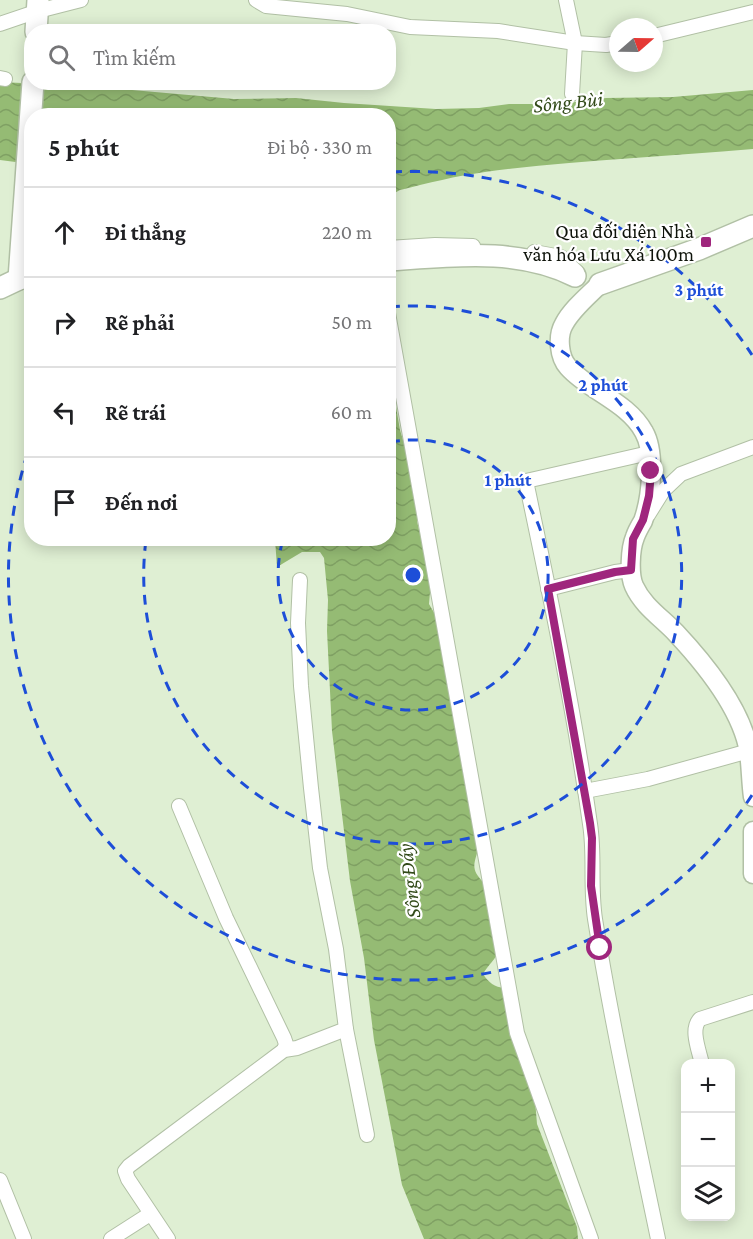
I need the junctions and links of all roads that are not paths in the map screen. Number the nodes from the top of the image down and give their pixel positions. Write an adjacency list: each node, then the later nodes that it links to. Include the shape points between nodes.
1 (81, 0): 6 (street)
2 (256, 0): 4 (street, via 266,6)
3 (566, 0): 11 (street)
4 (304, 4): 8 (street)
5 (753, 12): 10 (street)
6 (37, 14): 7 (street)
7 (0, 24)
8 (395, 24)
9 (396, 24): 11 (street, via 498,31)
10 (663, 34)
11 (575, 44): 12 (street); 14 (street)
12 (609, 44)
13 (33, 90): 15 (main road)
14 (572, 94)
15 (31, 108)
16 (753, 226): 19 (main road, via 699,249)
17 (396, 247): 19 (street, via 435,244 510,247 561,257)
18 (396, 260): 19 (main road, via 520,258)
19 (586, 279): 24 (street, via 560,332 561,353 567,366 632,417 644,431)
20 (24, 280): 21 (main road)
21 (0, 288)
22 (396, 359): 45 (street, via 517,1033)
23 (753, 447): 25 (street, via 681,474 663,491)
24 (649, 453): 25 (street, via 649,496); 28 (street, via 526,481)
25 (643, 520): 26 (street, via 633,539)
26 (631, 570): 28 (street); 29 (street, via 633,585 642,599 675,632 724,694)
27 (300, 580): 36 (street, via 298,633 310,777)
28 (548, 589): 30 (street)
29 (749, 751): 30 (street, via 648,779); 31 (street)
30 (585, 791): 46 (street, via 592,838 591,886 596,927)
31 (753, 797)
32 (179, 806): 37 (street, via 226,918 284,1038 286,1044)
33 (753, 831): 34 (street)
34 (753, 874)
35 (753, 1002): 38 (street, via 698,1021 695,1029)
36 (346, 1029): 37 (street); 39 (street)
37 (279, 1053): 41 (street, via 129,1166 125,1171)
38 (701, 1059)
39 (367, 1136)
40 (0, 1180): 42 (street)
41 (150, 1214): 43 (street); 44 (street)
42 (24, 1239)
43 (111, 1239)
44 (168, 1239)
45 (591, 1239)
46 (658, 1239)

